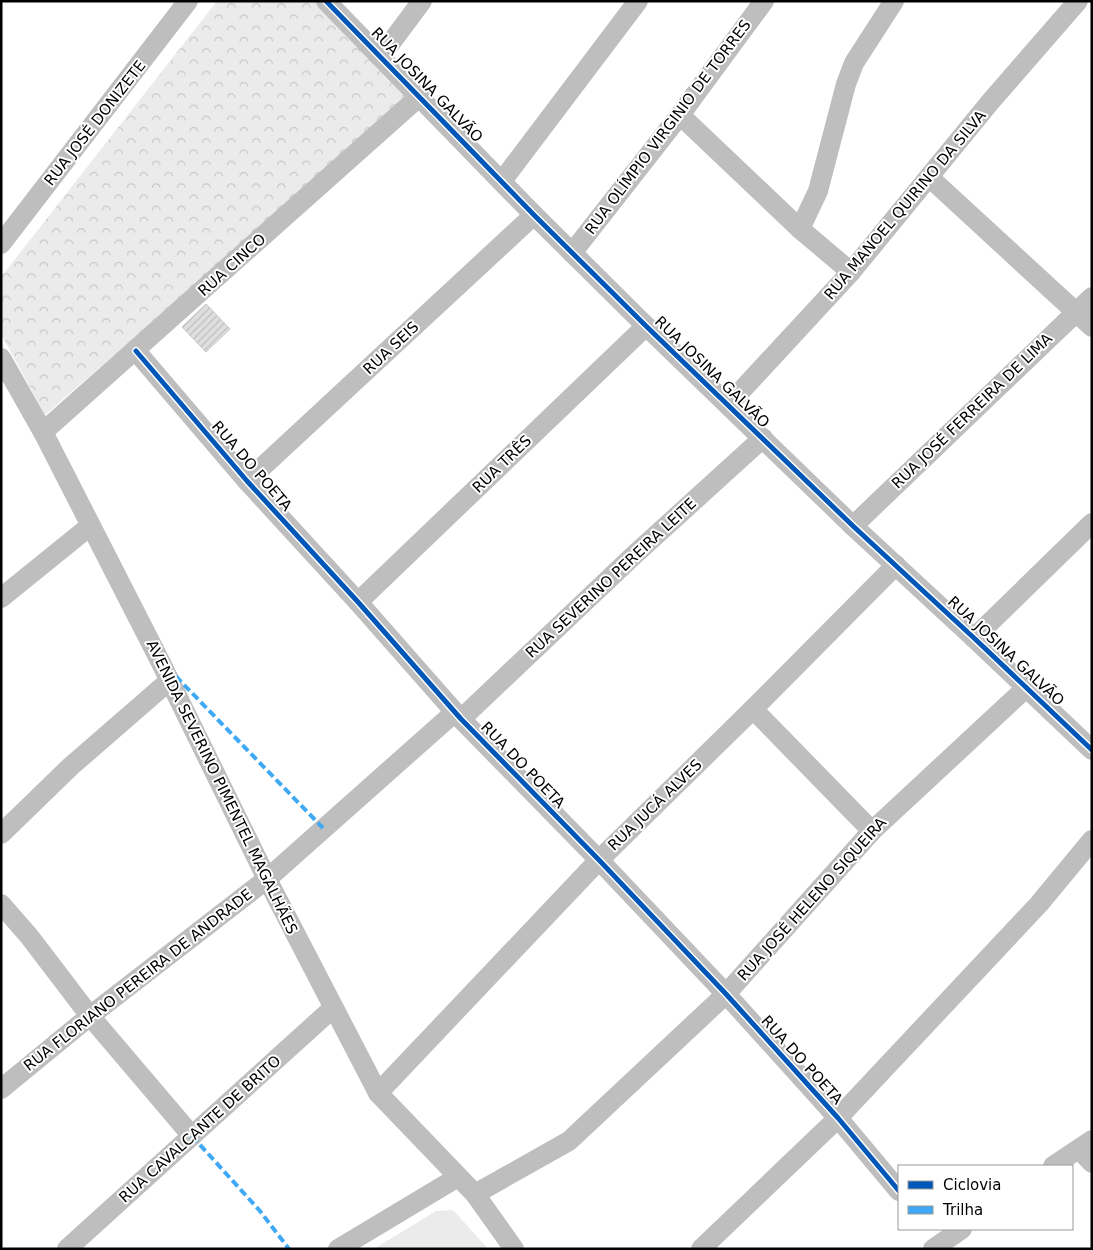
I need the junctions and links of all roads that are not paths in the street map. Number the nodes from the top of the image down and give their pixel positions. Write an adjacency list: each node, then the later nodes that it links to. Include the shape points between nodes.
1 (188, 1): 15 (street, RUA JOSÉ DONIZETE)
2 (326, 1): 8 (street, RUA JOSINA GALVÃO)
3 (422, 1): 8 (street)
4 (638, 1): 12 (street)
5 (764, 1): 10 (street, RUA OLÍMPIO VIRGINIO DE TORRES)
6 (894, 1): 14 (street, via 854,63 818,192)
7 (1078, 1): 11 (street, RUA MANOEL QUIRINO DA SILVA)
8 (381, 56): 9 (street, RUA JOSINA GALVÃO)
9 (420, 96): 12 (street, RUA JOSINA GALVÃO); 22 (street, RUA CINCO)
10 (680, 115): 14 (street); 16 (street, RUA OLÍMPIO VIRGINIO DE TORRES)
11 (929, 177): 17 (street, RUA MANOEL QUIRINO DA SILVA); 19 (street)
12 (502, 180): 13 (street, RUA JOSINA GALVÃO)
13 (534, 215): 16 (street, RUA JOSINA GALVÃO); 27 (street, RUA SEIS)
14 (800, 229): 17 (street)
15 (1, 244)
16 (572, 253): 20 (street, RUA JOSINA GALVÃO)
17 (851, 272): 24 (street, RUA MANOEL QUIRINO DA SILVA)
18 (1092, 297): 19 (street, RUA JOSÉ FERREIRA DE LIMA)
19 (1076, 311): 21 (street); 30 (street, RUA JOSÉ FERREIRA DE LIMA)
20 (646, 326): 24 (street, RUA JOSINA GALVÃO); 33 (street, RUA TRÊS)
21 (1092, 327)
22 (136, 351): 25 (street, RUA CINCO); 27 (street, RUA DO POETA)
23 (1, 358): 25 (street, AVENIDA SEVERINO PIMENTEL MAGALHÃES)
24 (728, 405): 26 (street, RUA JOSINA GALVÃO)
25 (43, 432): 29 (street, AVENIDA SEVERINO PIMENTEL MAGALHÃES)
26 (762, 438): 30 (street, RUA JOSINA GALVÃO); 38 (street, RUA SEVERINO PEREIRA LEITE)
27 (247, 481): 33 (street, RUA DO POETA)
28 (1092, 523): 34 (street)
29 (90, 526): 32 (street); 35 (street, AVENIDA SEVERINO PIMENTEL MAGALHÃES)
30 (853, 526): 31 (street, RUA JOSINA GALVÃO)
31 (896, 565): 34 (street, RUA JOSINA GALVÃO); 37 (street, RUA JUCÁ ALVES)
32 (1, 598)
33 (358, 602): 38 (street, RUA DO POETA)
34 (974, 638): 36 (street, RUA JOSINA GALVÃO)
35 (169, 681): 41 (street, via 70,767); 44 (street, AVENIDA SEVERINO PIMENTEL MAGALHÃES)
36 (1026, 687): 39 (street, RUA JOSINA GALVÃO); 40 (street, RUA JOSÉ HELENO SIQUEIRA)
37 (752, 709): 40 (street); 43 (street, RUA JUCÁ ALVES)
38 (458, 715): 43 (street, RUA DO POETA); 44 (street, RUA FLORIANO PEREIRA DE ANDRADE)
39 (1092, 750)
40 (872, 831): 46 (street, RUA JOSÉ HELENO SIQUEIRA)
41 (1, 834)
42 (1092, 840): 51 (street, via 1039,904)
43 (599, 860): 46 (street, RUA DO POETA); 50 (street, RUA JUCÁ ALVES)
44 (267, 879): 47 (street, AVENIDA SEVERINO PIMENTEL MAGALHÃES); 48 (street, RUA FLORIANO PEREIRA DE ANDRADE)
45 (1, 904): 48 (street)
46 (726, 994): 51 (street, RUA DO POETA); 57 (street, RUA JOSÉ HELENO SIQUEIRA, via 569,1141)
47 (334, 1008): 50 (street, AVENIDA SEVERINO PIMENTEL MAGALHÃES); 52 (street, RUA CAVALCANTE DE BRITO)
48 (90, 1016): 49 (street, RUA FLORIANO PEREIRA DE ANDRADE); 52 (street)
49 (1, 1089)
50 (378, 1093): 55 (street, AVENIDA SEVERINO PIMENTEL MAGALHÃES)
51 (838, 1118): 56 (street, RUA DO POETA); 63 (street)
52 (192, 1136): 60 (street, RUA CAVALCANTE DE BRITO)
53 (1088, 1150): 54 (street)
54 (1055, 1165)
55 (458, 1177): 57 (street, AVENIDA SEVERINO PIMENTEL MAGALHÃES); 61 (street)
56 (898, 1190)
57 (475, 1194): 62 (street, AVENIDA SEVERINO PIMENTEL MAGALHÃES)
58 (960, 1230): 59 (street)
59 (938, 1242)
60 (67, 1249)
61 (338, 1249)
62 (514, 1249)
63 (701, 1249)

